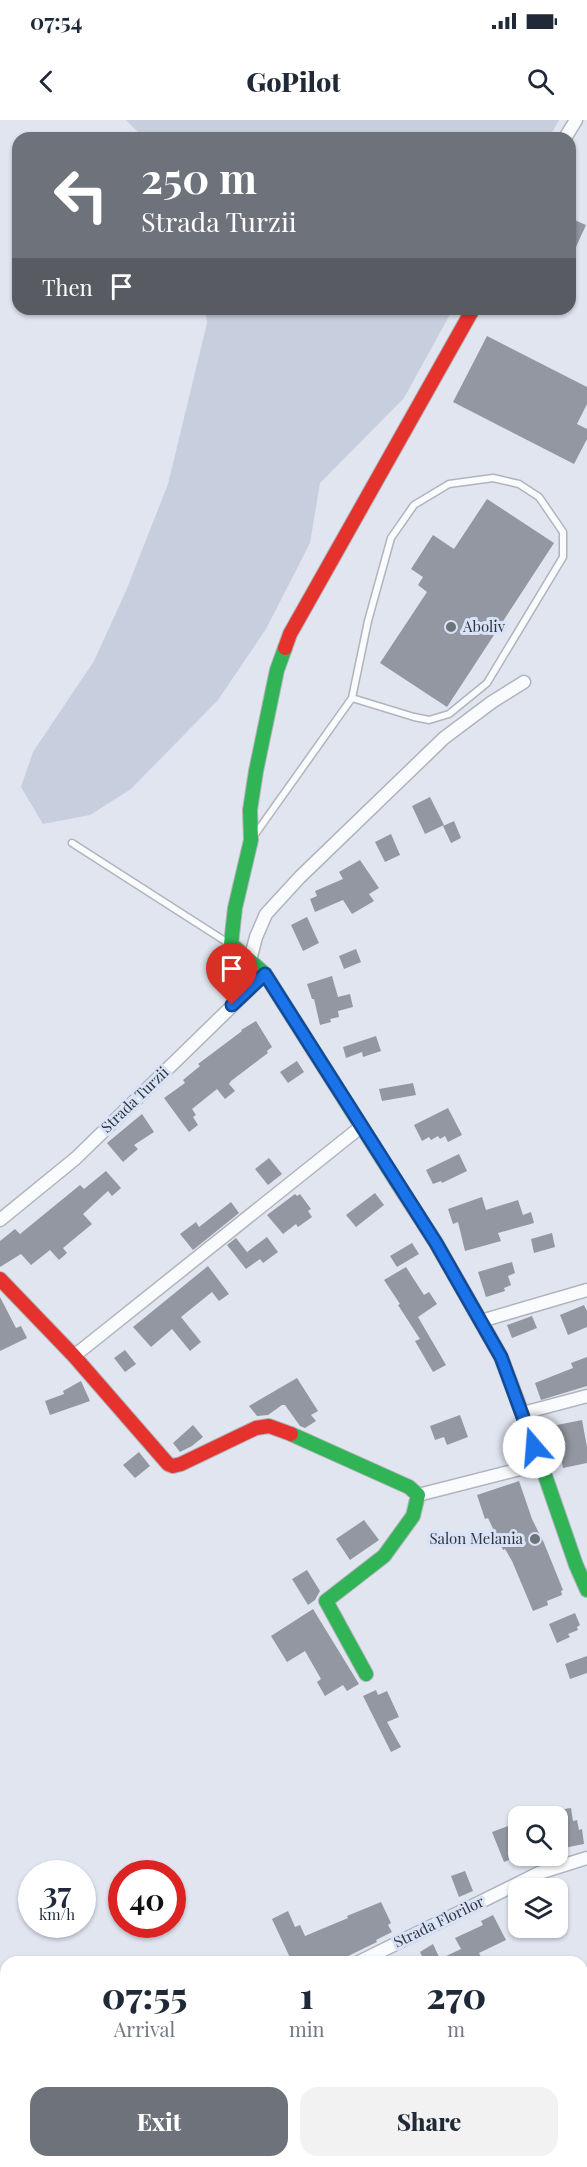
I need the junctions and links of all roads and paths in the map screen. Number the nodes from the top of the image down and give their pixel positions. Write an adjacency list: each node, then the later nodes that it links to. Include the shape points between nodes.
1 (470, 315): 4 (street, via 290,634 277,670 256,771 250,810)
2 (524, 682): 7 (street, via 444,738 300,877 266,914)
3 (352, 698): 3 (lane, via 391,538 414,505 449,484 493,478 519,484 539,497 563,532 564,556 487,683 448,714 429,720); 4 (lane)
4 (251, 840): 6 (street)
5 (72, 843): 6 (lane)
6 (231, 944): 7 (street)
7 (250, 960): 8 (street)
8 (265, 974): 9 (street); 10 (street, Strada Turzii, via 76,1158)
9 (362, 1126): 13 (street); 14 (street)
10 (0, 1220)
11 (0, 1279): 14 (street)
12 (587, 1290): 13 (street)
13 (481, 1321): 16 (street, via 501,1357)
14 (74, 1356): 18 (street, via 168,1464 181,1464 268,1426 409,1487)
15 (587, 1396): 16 (street)
16 (523, 1413): 17 (street)
17 (540, 1464): 18 (street); 19 (street)
18 (418, 1495): 20 (street, via 413,1516 384,1556 326,1601)
19 (587, 1590)
20 (366, 1674)
21 (587, 1858): 22 (street, Strada Florilor, via 539,1873)
22 (371, 1956)

